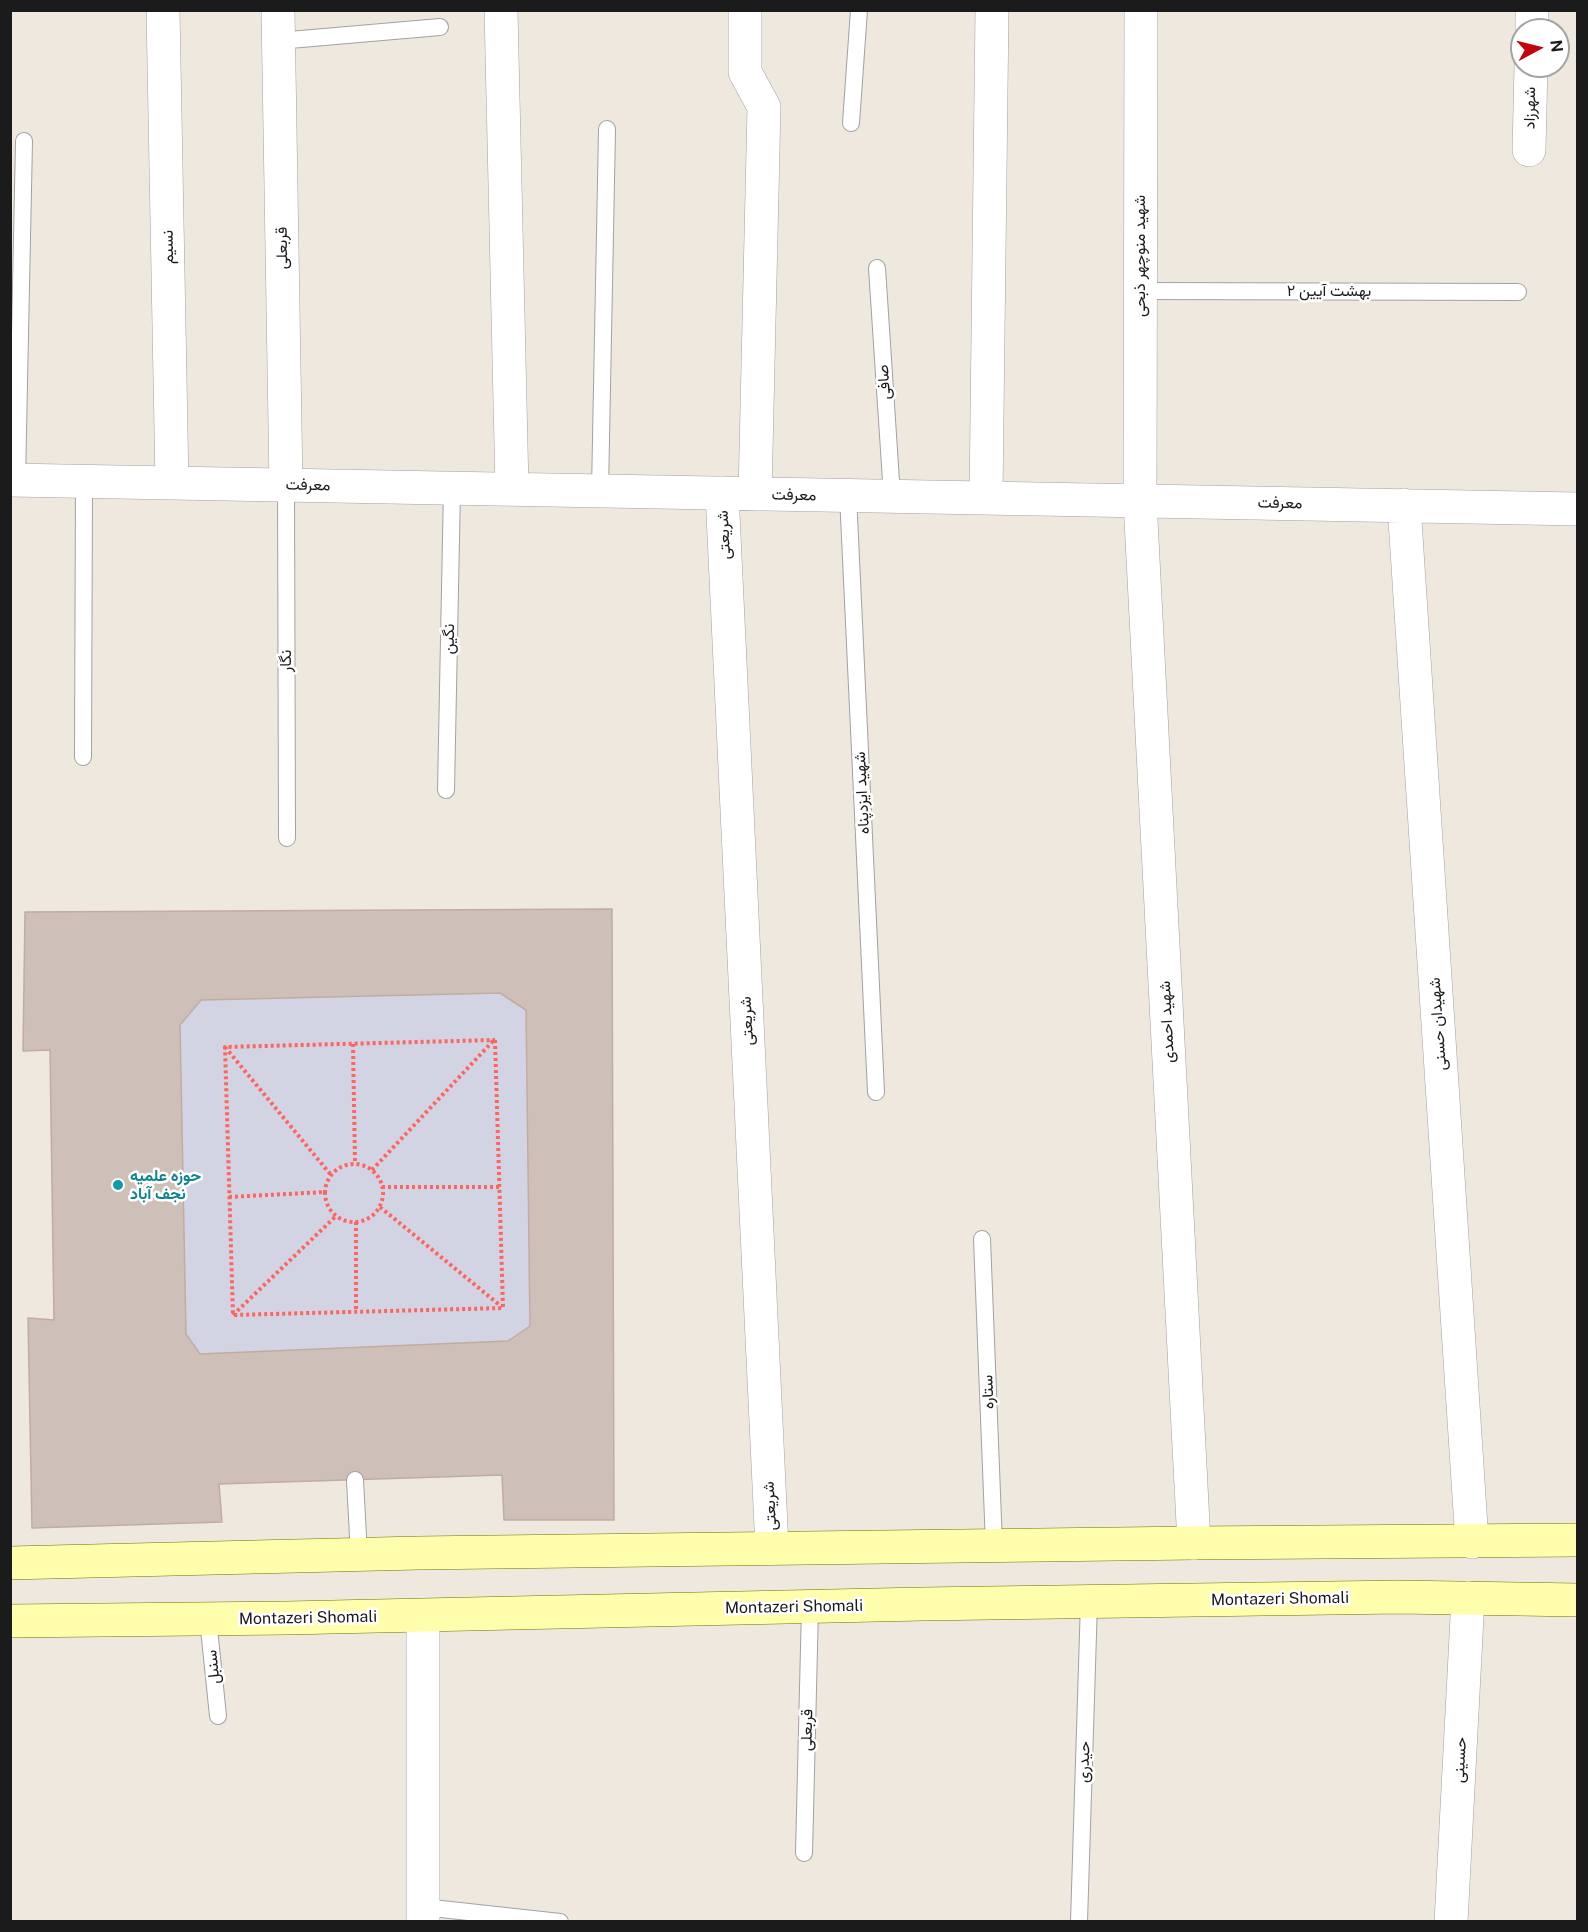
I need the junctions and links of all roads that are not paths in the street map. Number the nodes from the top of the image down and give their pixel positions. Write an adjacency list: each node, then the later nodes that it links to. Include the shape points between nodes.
1 (163, 10): 19 (street, نسیم)
2 (501, 10): 22 (street)
3 (745, 10): 25 (street, via 745,72 764,107)
4 (859, 10): 10 (lane)
5 (992, 10): 28 (street)
6 (1141, 10): 15 (street, شهید منوچهر ذبحی)
7 (278, 26): 8 (lane); 20 (street, قربعلی)
8 (440, 27)
9 (1531, 78): 13 (street, شهرزاد)
10 (851, 123)
11 (607, 129): 23 (lane)
12 (24, 141): 17 (lane)
13 (1529, 150)
14 (877, 268): 27 (lane, صافی)
15 (1140, 291): 16 (lane, بهشت آیین ۲); 29 (street, شهید منوچهر ذبحی)
16 (1518, 292)
17 (14, 480): 18 (street, معرفت)
18 (84, 482): 19 (street, معرفت); 32 (lane)
19 (172, 483): 20 (street, معرفت)
20 (286, 485): 21 (street, معرفت); 34 (lane, نگار)
21 (452, 488): 22 (street, معرفت); 33 (lane, نگین)
22 (512, 489): 23 (street, معرفت)
23 (600, 491): 24 (street, معرفت)
24 (722, 493): 25 (street, معرفت); 42 (street, شریعتی)
25 (755, 494): 26 (street, معرفت)
26 (848, 495): 27 (street, معرفت); 35 (lane, شهید ایزدپناه)
27 (892, 496): 28 (street, معرفت)
28 (986, 498): 29 (street, معرفت)
29 (1140, 501): 30 (street, معرفت); 40 (street, شهید احمدی)
30 (1404, 506): 31 (street, معرفت); 39 (street, شهیدان حسنی)
31 (1578, 509)
32 (83, 757)
33 (446, 790)
34 (287, 838)
35 (876, 1092)
36 (982, 1239): 41 (lane, ستاره)
37 (355, 1480): 43 (lane)
38 (1578, 1540): 39 (main road)
39 (1472, 1542): 40 (main road)
40 (1194, 1543): 41 (main road)
41 (994, 1545): 42 (main road)
42 (772, 1548): 43 (main road)
43 (359, 1555): 44 (main road)
44 (10, 1563)
45 (1468, 1598): 46 (main road, Montazeri Shomali); 47 (main road, Montazeri Shomali); 57 (street, حسینی)
46 (1578, 1600)
47 (1089, 1602): 48 (main road, Montazeri Shomali); 56 (lane, حیدری)
48 (810, 1607): 49 (main road, Montazeri Shomali); 53 (lane, قربعلی)
49 (423, 1616): 50 (main road, Montazeri Shomali); 54 (street)
50 (208, 1619): 51 (main road, Montazeri Shomali); 52 (lane, سنبل)
51 (10, 1621)
52 (218, 1716)
53 (804, 1853)
54 (423, 1914): 55 (lane)
55 (560, 1922)
56 (1079, 1922)
57 (1451, 1922)

